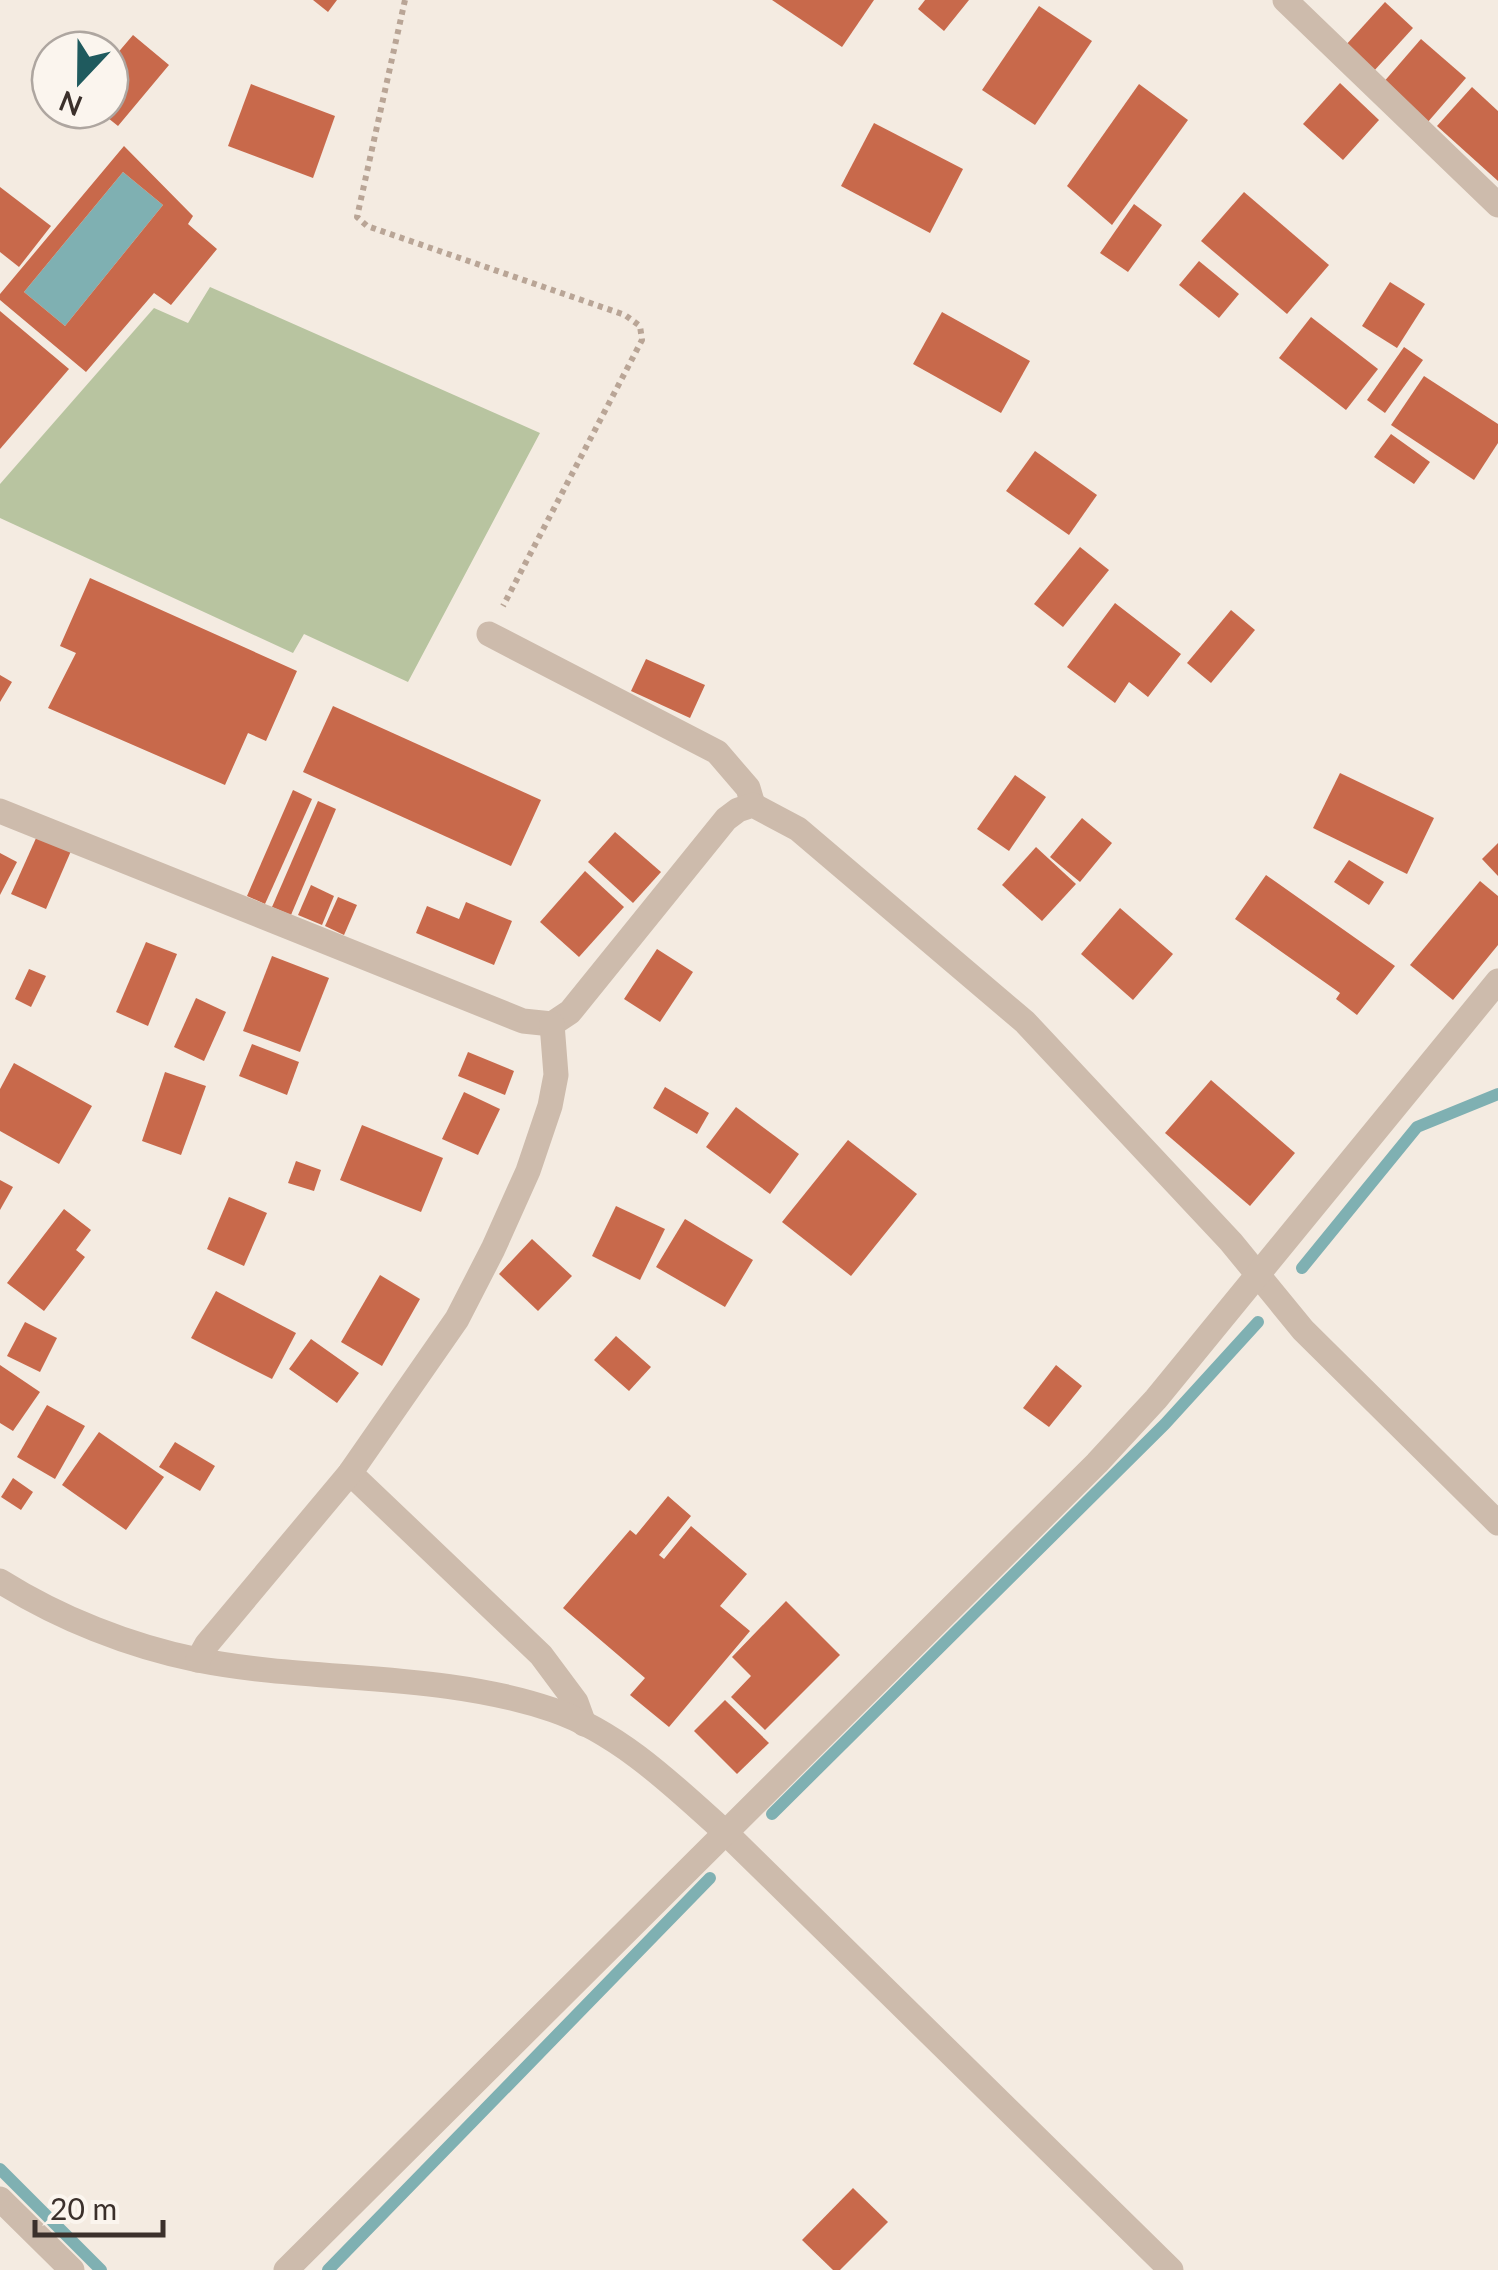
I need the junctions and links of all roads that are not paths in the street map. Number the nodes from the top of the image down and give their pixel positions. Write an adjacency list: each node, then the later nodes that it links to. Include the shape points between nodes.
1 (1285, 0): 2 (street)
2 (1498, 205)
3 (489, 634): 4 (street, via 717,752 748,788)
4 (753, 806): 7 (street, via 726,819 570,1012); 8 (street, via 798,829 1026,1022)
5 (0, 812): 7 (street, via 523,1020)
6 (1498, 981): 8 (street)
7 (552, 1024): 9 (street, via 556,1075 550,1106 494,1250 456,1320)
8 (1256, 1274): 10 (street, via 1303,1330); 14 (street, via 1097,1463)
9 (350, 1474): 12 (street); 13 (street, via 541,1654)
10 (1498, 1524)
11 (0, 1581): 12 (street, via 107,1635)
12 (198, 1660): 13 (street, via 462,1689)
13 (584, 1724): 14 (street, via 665,1778)
14 (726, 1833): 17 (street); 18 (street)
15 (0, 2198): 16 (street)
16 (72, 2270)
17 (286, 2270)
18 (1171, 2270)

